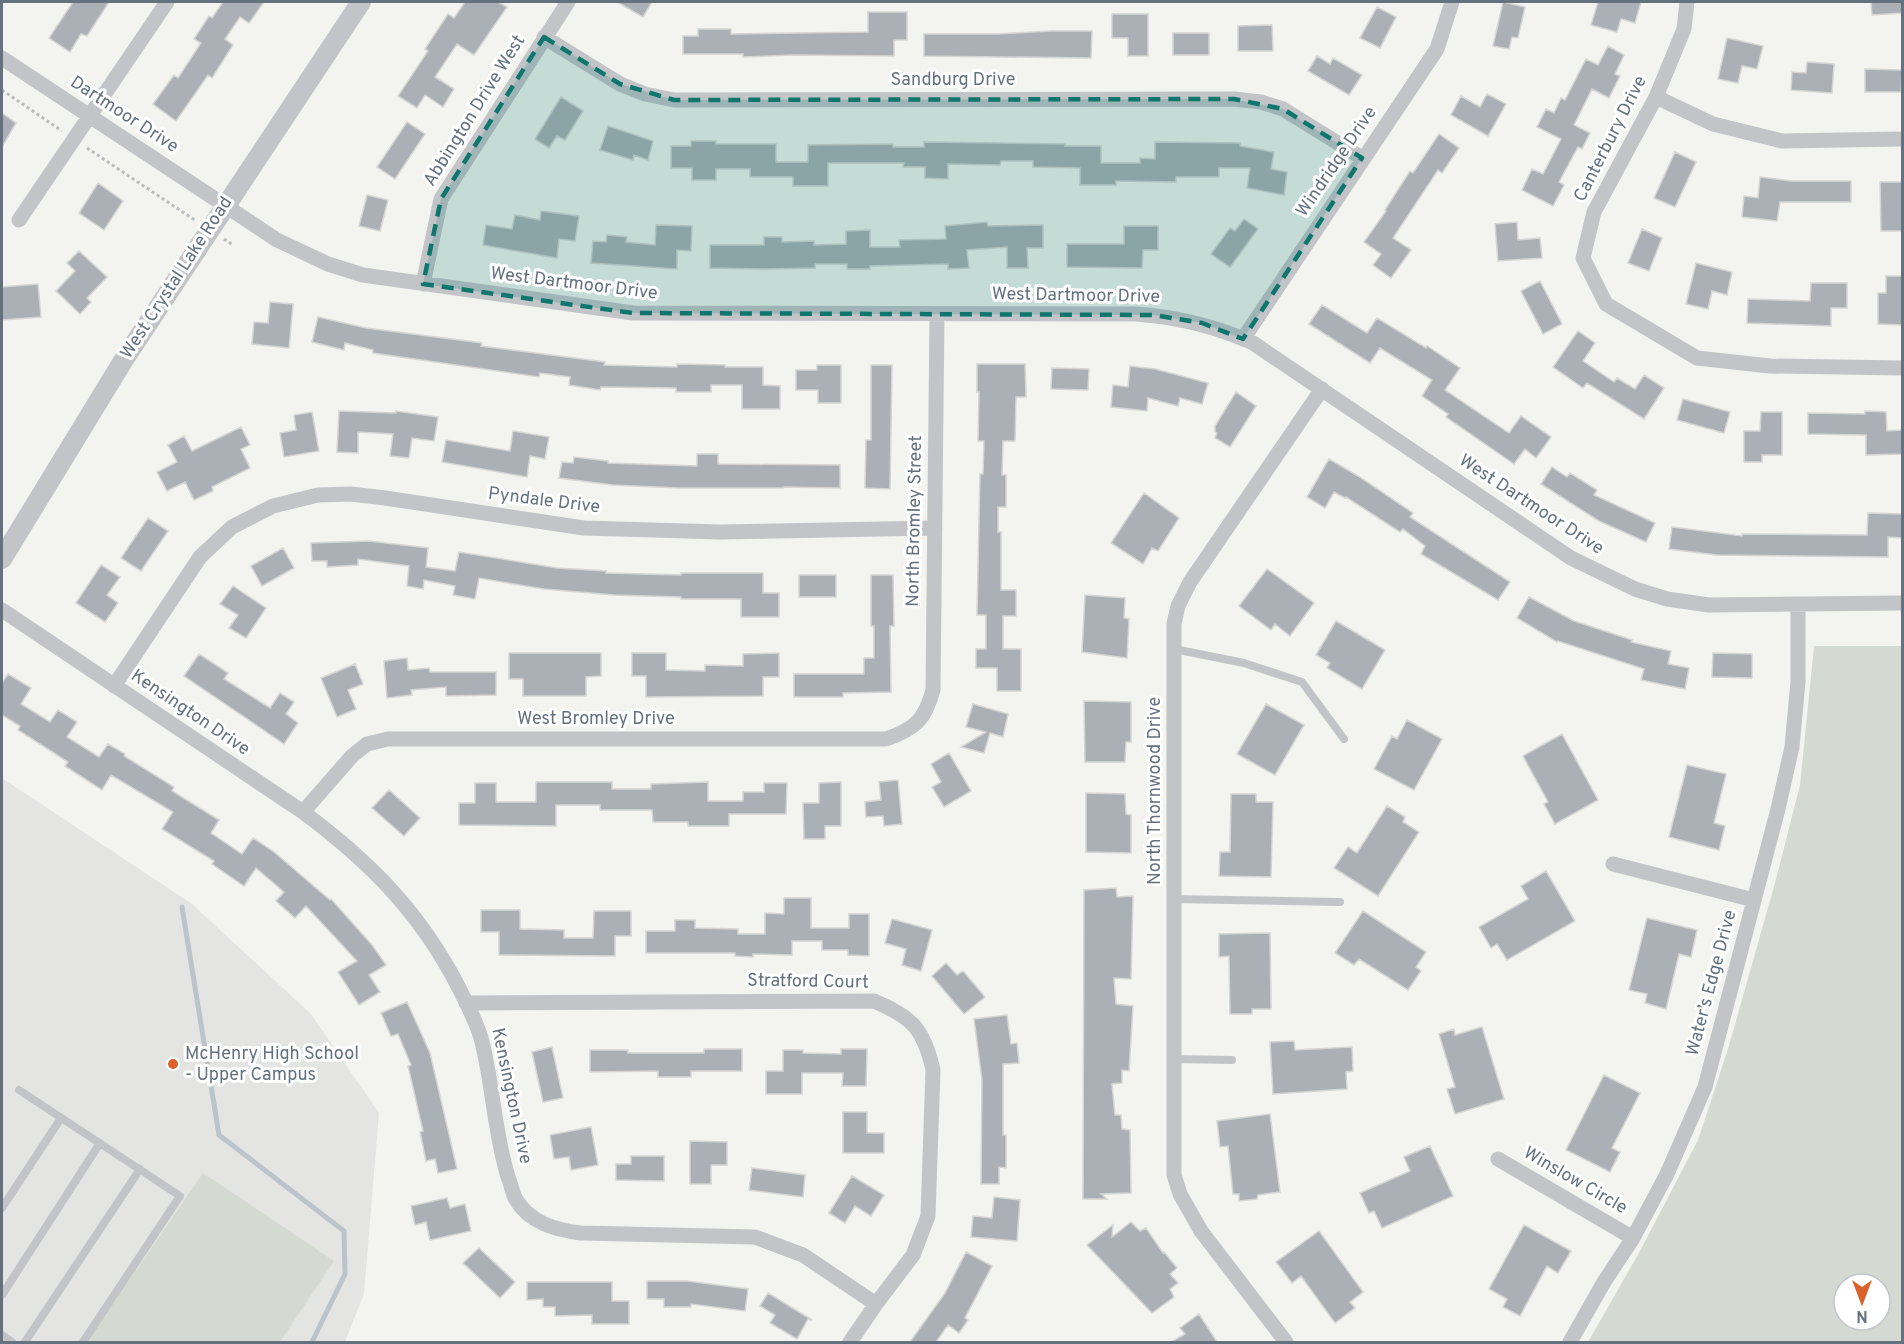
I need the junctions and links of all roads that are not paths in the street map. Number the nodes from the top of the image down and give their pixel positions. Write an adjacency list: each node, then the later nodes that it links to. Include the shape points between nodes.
1 (167, 2): 9 (street)
2 (361, 2): 12 (street, West Crystal Lake Road)
3 (568, 2): 6 (street, Abbington Drive West)
4 (1452, 2): 11 (street, Windridge Drive, via 1437,49)
5 (1687, 2): 8 (street, Canterbury Drive, via 1684,29)
6 (544, 37): 11 (street, Sandburg Drive, via 620,84 674,100 1234,99 1283,110); 14 (street, Abbington Drive West, via 441,200)
7 (2, 58): 9 (street, Dartmoor Drive)
8 (1656, 97): 10 (street, via 1713,124 1782,141); 17 (street, Canterbury Drive, via 1594,212 1583,258 1606,304 1697,358 1770,366)
9 (90, 116): 12 (street, Dartmoor Drive); 13 (street)
10 (1902, 139)
11 (1362, 158): 16 (street, Windridge Drive)
12 (226, 204): 14 (street, West Dartmoor Drive, via 277,240 328,264 363,275); 20 (street, West Crystal Lake Road, via 123,361)
13 (19, 220)
14 (423, 284): 15 (street, West Dartmoor Drive, via 633,313)
15 (937, 314): 16 (street, West Dartmoor Drive, via 1154,315 1202,323); 19 (street, North Bromley Street)
16 (1243, 339): 18 (street, West Dartmoor Drive)
17 (1902, 368)
18 (1322, 389): 22 (street, West Dartmoor Drive, via 1571,558 1603,575 1667,599 1709,604); 24 (street, North Thornwood Drive, via 1190,582 1178,606)
19 (935, 528): 25 (street, Pyndale Drive, via 720,532 584,528 385,498 318,495 273,506 232,527 200,556); 26 (street, North Bromley Street, via 933,690 928,710)
20 (2, 560)
21 (1902, 603): 22 (street, West Dartmoor Drive)
22 (1798, 604): 31 (street, Water’s Edge Drive, via 1798,682 1792,747)
23 (2, 610): 25 (street, Kensington Drive)
24 (1174, 649): 27 (lane, via 1244,663 1302,682); 30 (street, North Thornwood Drive)
25 (114, 686): 28 (street, Kensington Drive)
26 (917, 724): 28 (street, West Bromley Drive, via 886,739 388,739 367,744 352,756)
27 (1344, 739)
28 (303, 812): 33 (street, Kensington Drive, via 391,888 446,962)
29 (1613, 864): 31 (street)
30 (1174, 899): 32 (lane); 34 (street, North Thornwood Drive)
31 (1754, 900): 42 (street, Water’s Edge Drive, via 1705,1087 1667,1174)
32 (1340, 902)
33 (466, 1002): 44 (street, Kensington Drive, via 480,1037 504,1162 515,1198 541,1223 581,1233 755,1237 803,1255); 44 (street, Stratford Court, via 849,1000 874,1001 896,1010 920,1030 933,1070 928,1216 914,1255)
34 (1174, 1059): 35 (lane); 50 (street, North Thornwood Drive, via 1174,1175 1180,1194 1201,1231)
35 (1232, 1060)
36 (19, 1090): 37 (lane)
37 (61, 1118): 38 (lane); 41 (lane)
38 (100, 1143): 40 (lane); 43 (lane)
39 (1498, 1159): 42 (street, Winslow Circle)
40 (140, 1169): 47 (lane); 48 (lane, via 180,1196)
41 (2, 1208)
42 (1633, 1238): 51 (street, Water’s Edge Drive)
43 (2, 1294)
44 (876, 1304): 49 (street)
45 (2, 1335): 46 (lane)
46 (12, 1342)
47 (25, 1342)
48 (83, 1342)
49 (850, 1342)
50 (1286, 1342)
51 (1570, 1342)

